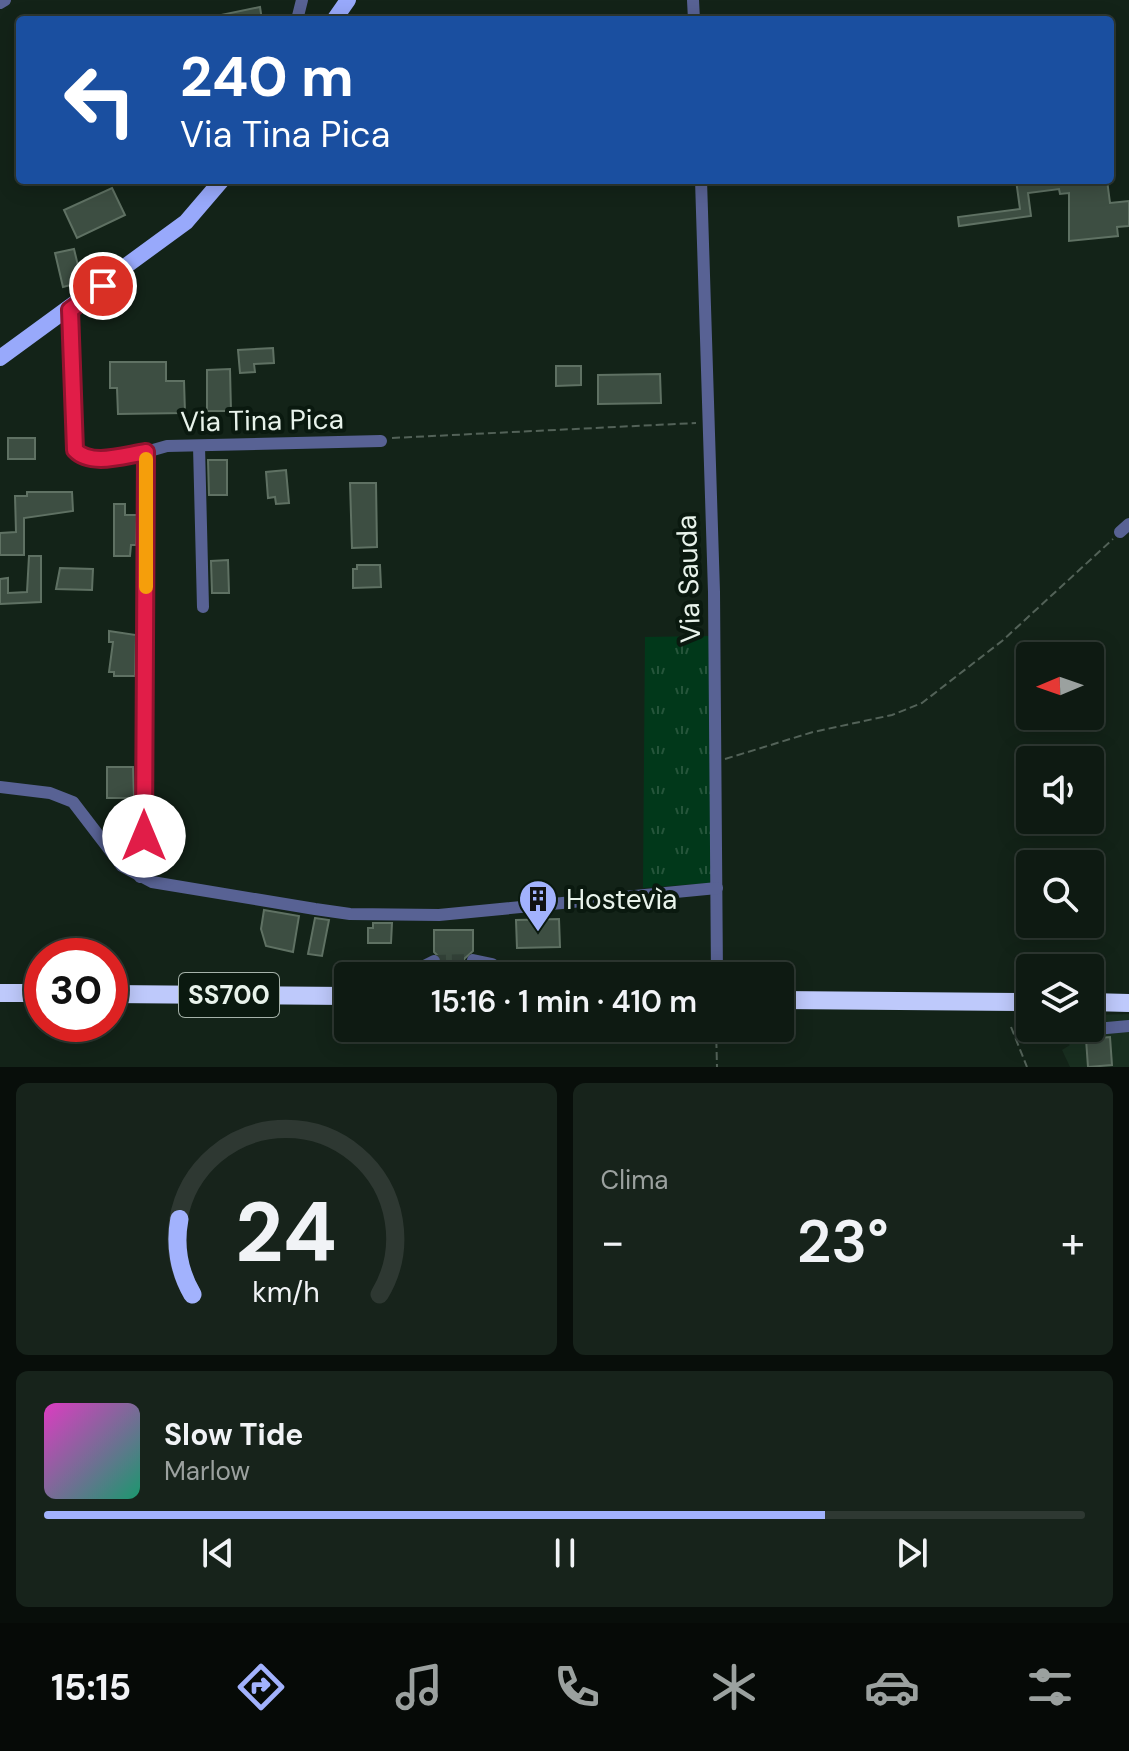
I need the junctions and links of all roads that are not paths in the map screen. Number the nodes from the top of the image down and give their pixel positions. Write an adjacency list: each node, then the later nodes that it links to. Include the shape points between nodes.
1 (5, 0): 2 (street)
2 (0, 3)
3 (219, 184): 5 (main road, via 186,222)
4 (701, 184): 13 (street, Via Sauda)
5 (70, 310): 6 (main road); 9 (street, Via Tina Pica, via 75,450 96,459)
6 (0, 358)
7 (381, 441): 8 (street, Via Tina Pica)
8 (199, 446): 9 (street, Via Tina Pica); 10 (street)
9 (146, 452): 12 (street, Via Tina Pica)
10 (203, 607)
11 (0, 787): 12 (street, via 50,793 73,802 122,866)
12 (140, 877): 13 (street, via 189,891 365,915 439,915)
13 (717, 888): 16 (street, Via Sauda)
14 (473, 960): 15 (street)
15 (482, 962)
16 (717, 962)
17 (0, 993): 18 (highway)
18 (24, 993)
19 (128, 994): 20 (highway, SS700)
20 (334, 996)
21 (794, 1000): 22 (highway)
22 (914, 1001): 23 (highway); 26 (street)
23 (1016, 1002)
24 (1104, 1002): 25 (highway)
25 (1129, 1003)
26 (1016, 1010)
27 (1129, 1026): 28 (street)
28 (1104, 1028)

